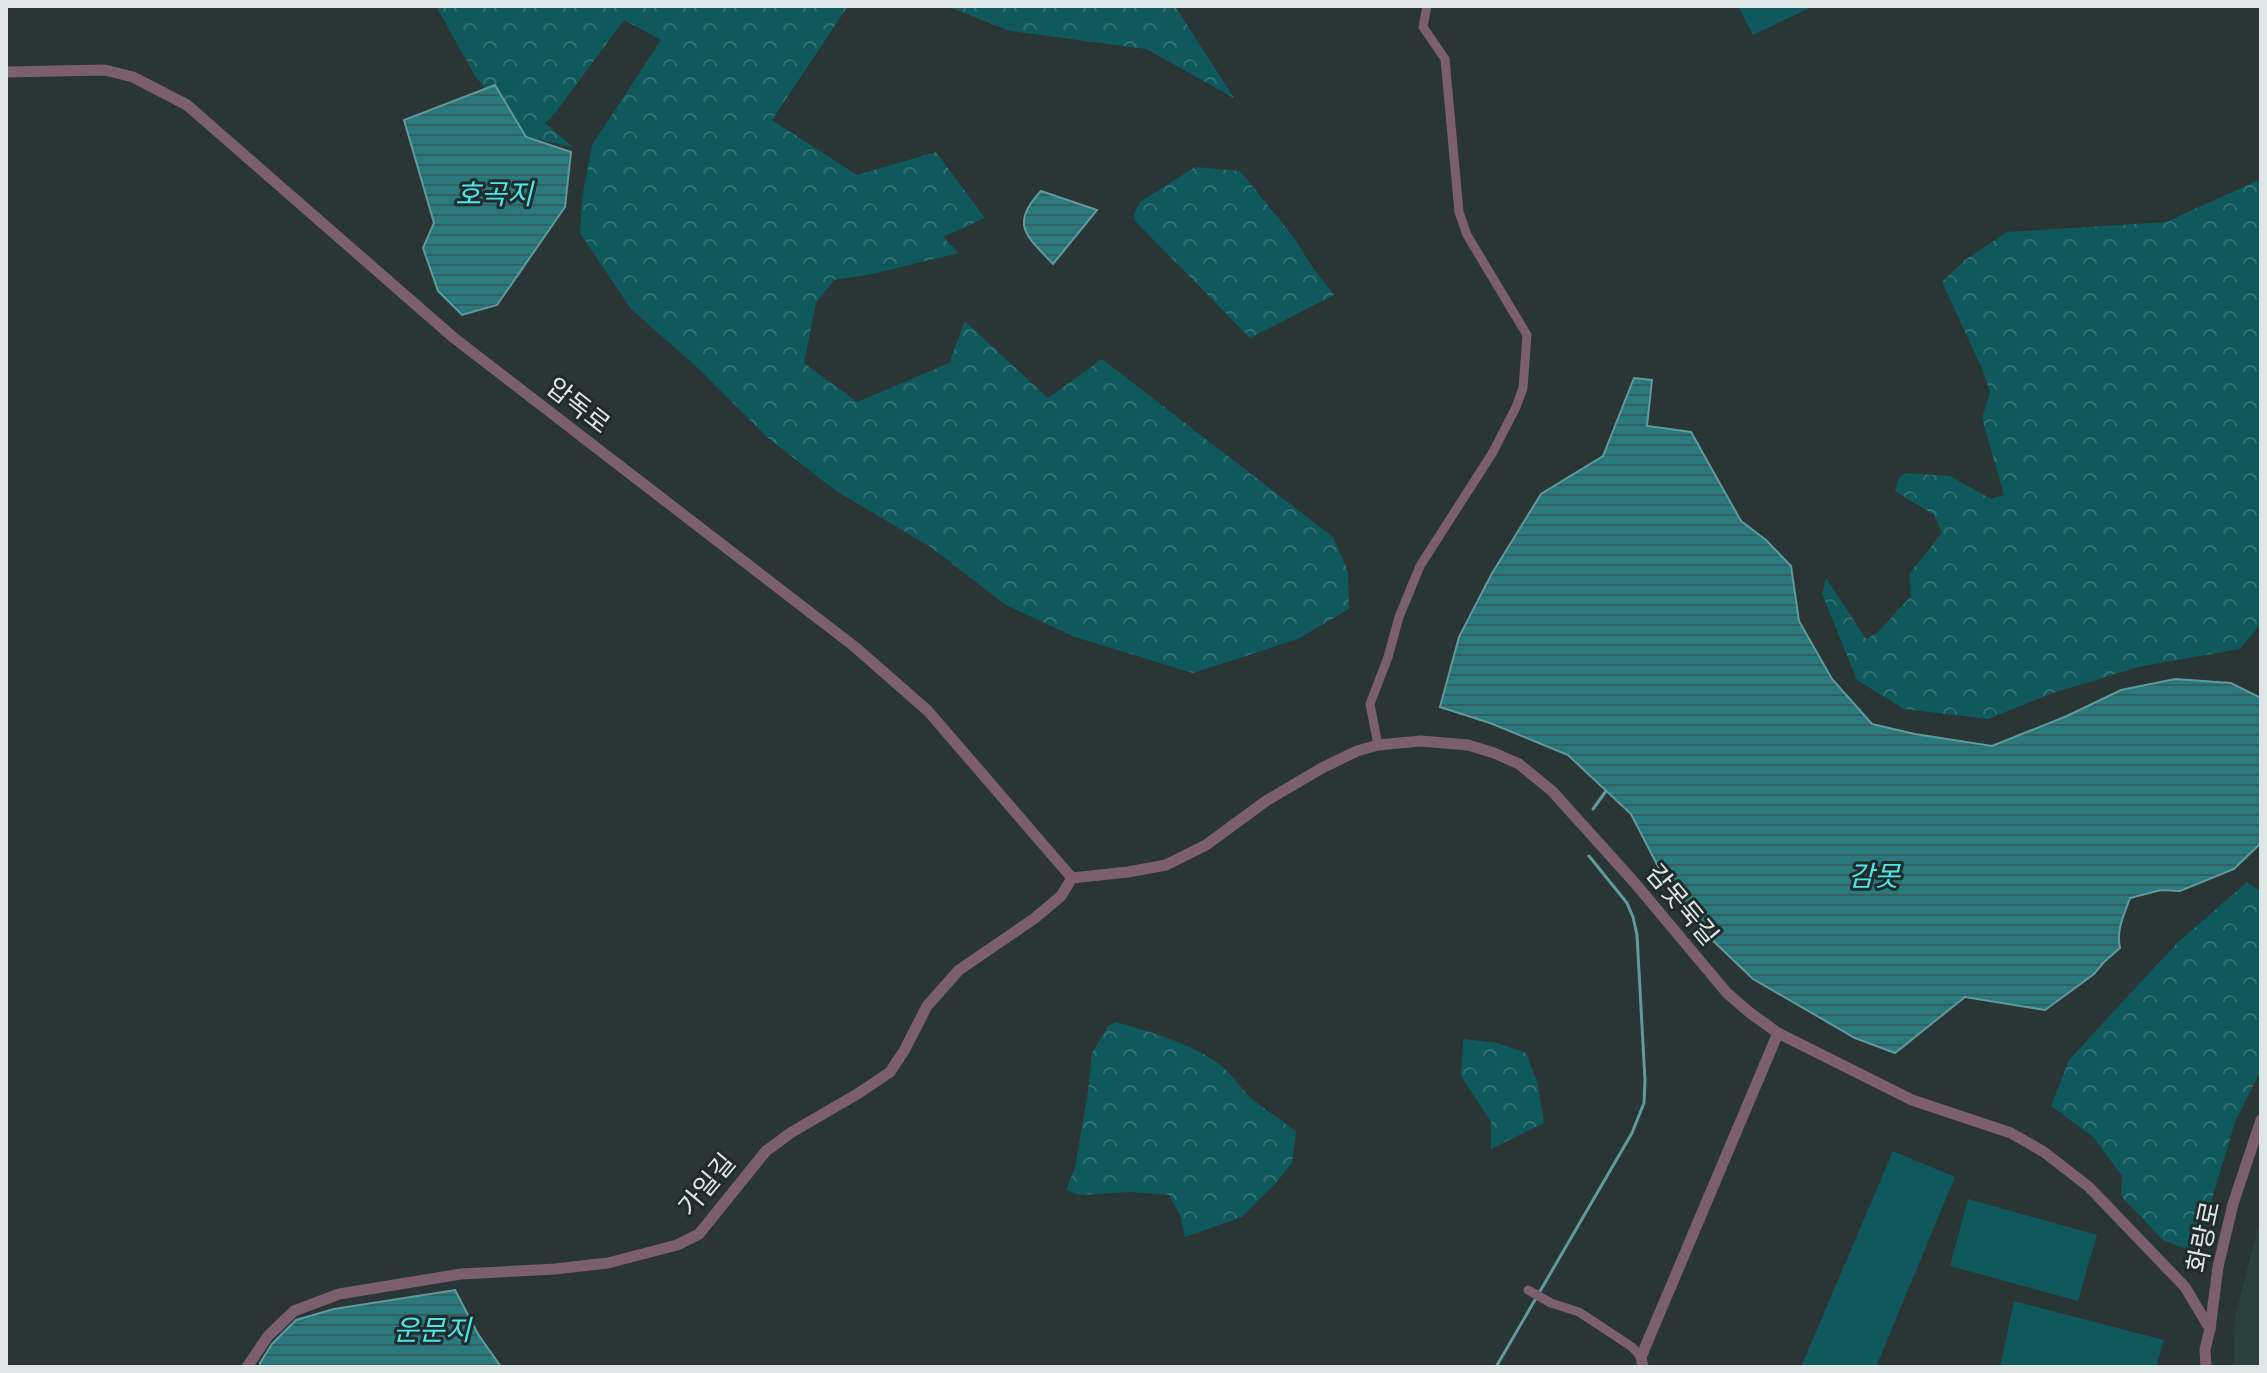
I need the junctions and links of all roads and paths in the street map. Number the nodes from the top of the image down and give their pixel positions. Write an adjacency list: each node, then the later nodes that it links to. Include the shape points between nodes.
1 (1427, 6): 3 (street, via 1423,27 1445,59 1459,212 1467,235 1527,335 1523,388 1516,407 1420,566 1399,617 1370,704)
2 (6, 72): 4 (street, 압독로, via 105,70 133,77 187,105 454,338 907,692)
3 (1378, 745): 4 (street, 감못둑길, via 1322,768 1206,845 1166,865); 5 (street, 감못둑길, via 1468,745 1519,764 1581,821 1727,993)
4 (1072, 878): 10 (street, 가일길, via 1061,896 1035,918 959,970 927,1006 890,1072 766,1151 699,1234 608,1263 461,1274 339,1294 294,1311)
5 (1778, 1033): 8 (street, 감못둑길, via 1912,1100 2011,1133 2044,1152 2089,1187 2183,1285); 9 (street)
6 (2261, 1120): 8 (street, 화랑로, via 2233,1204)
7 (1528, 1290): 9 (street, via 1579,1312 1632,1347)
8 (2210, 1329): 11 (street, 화랑로)
9 (1642, 1362)
10 (247, 1367)
11 (2206, 1367)

